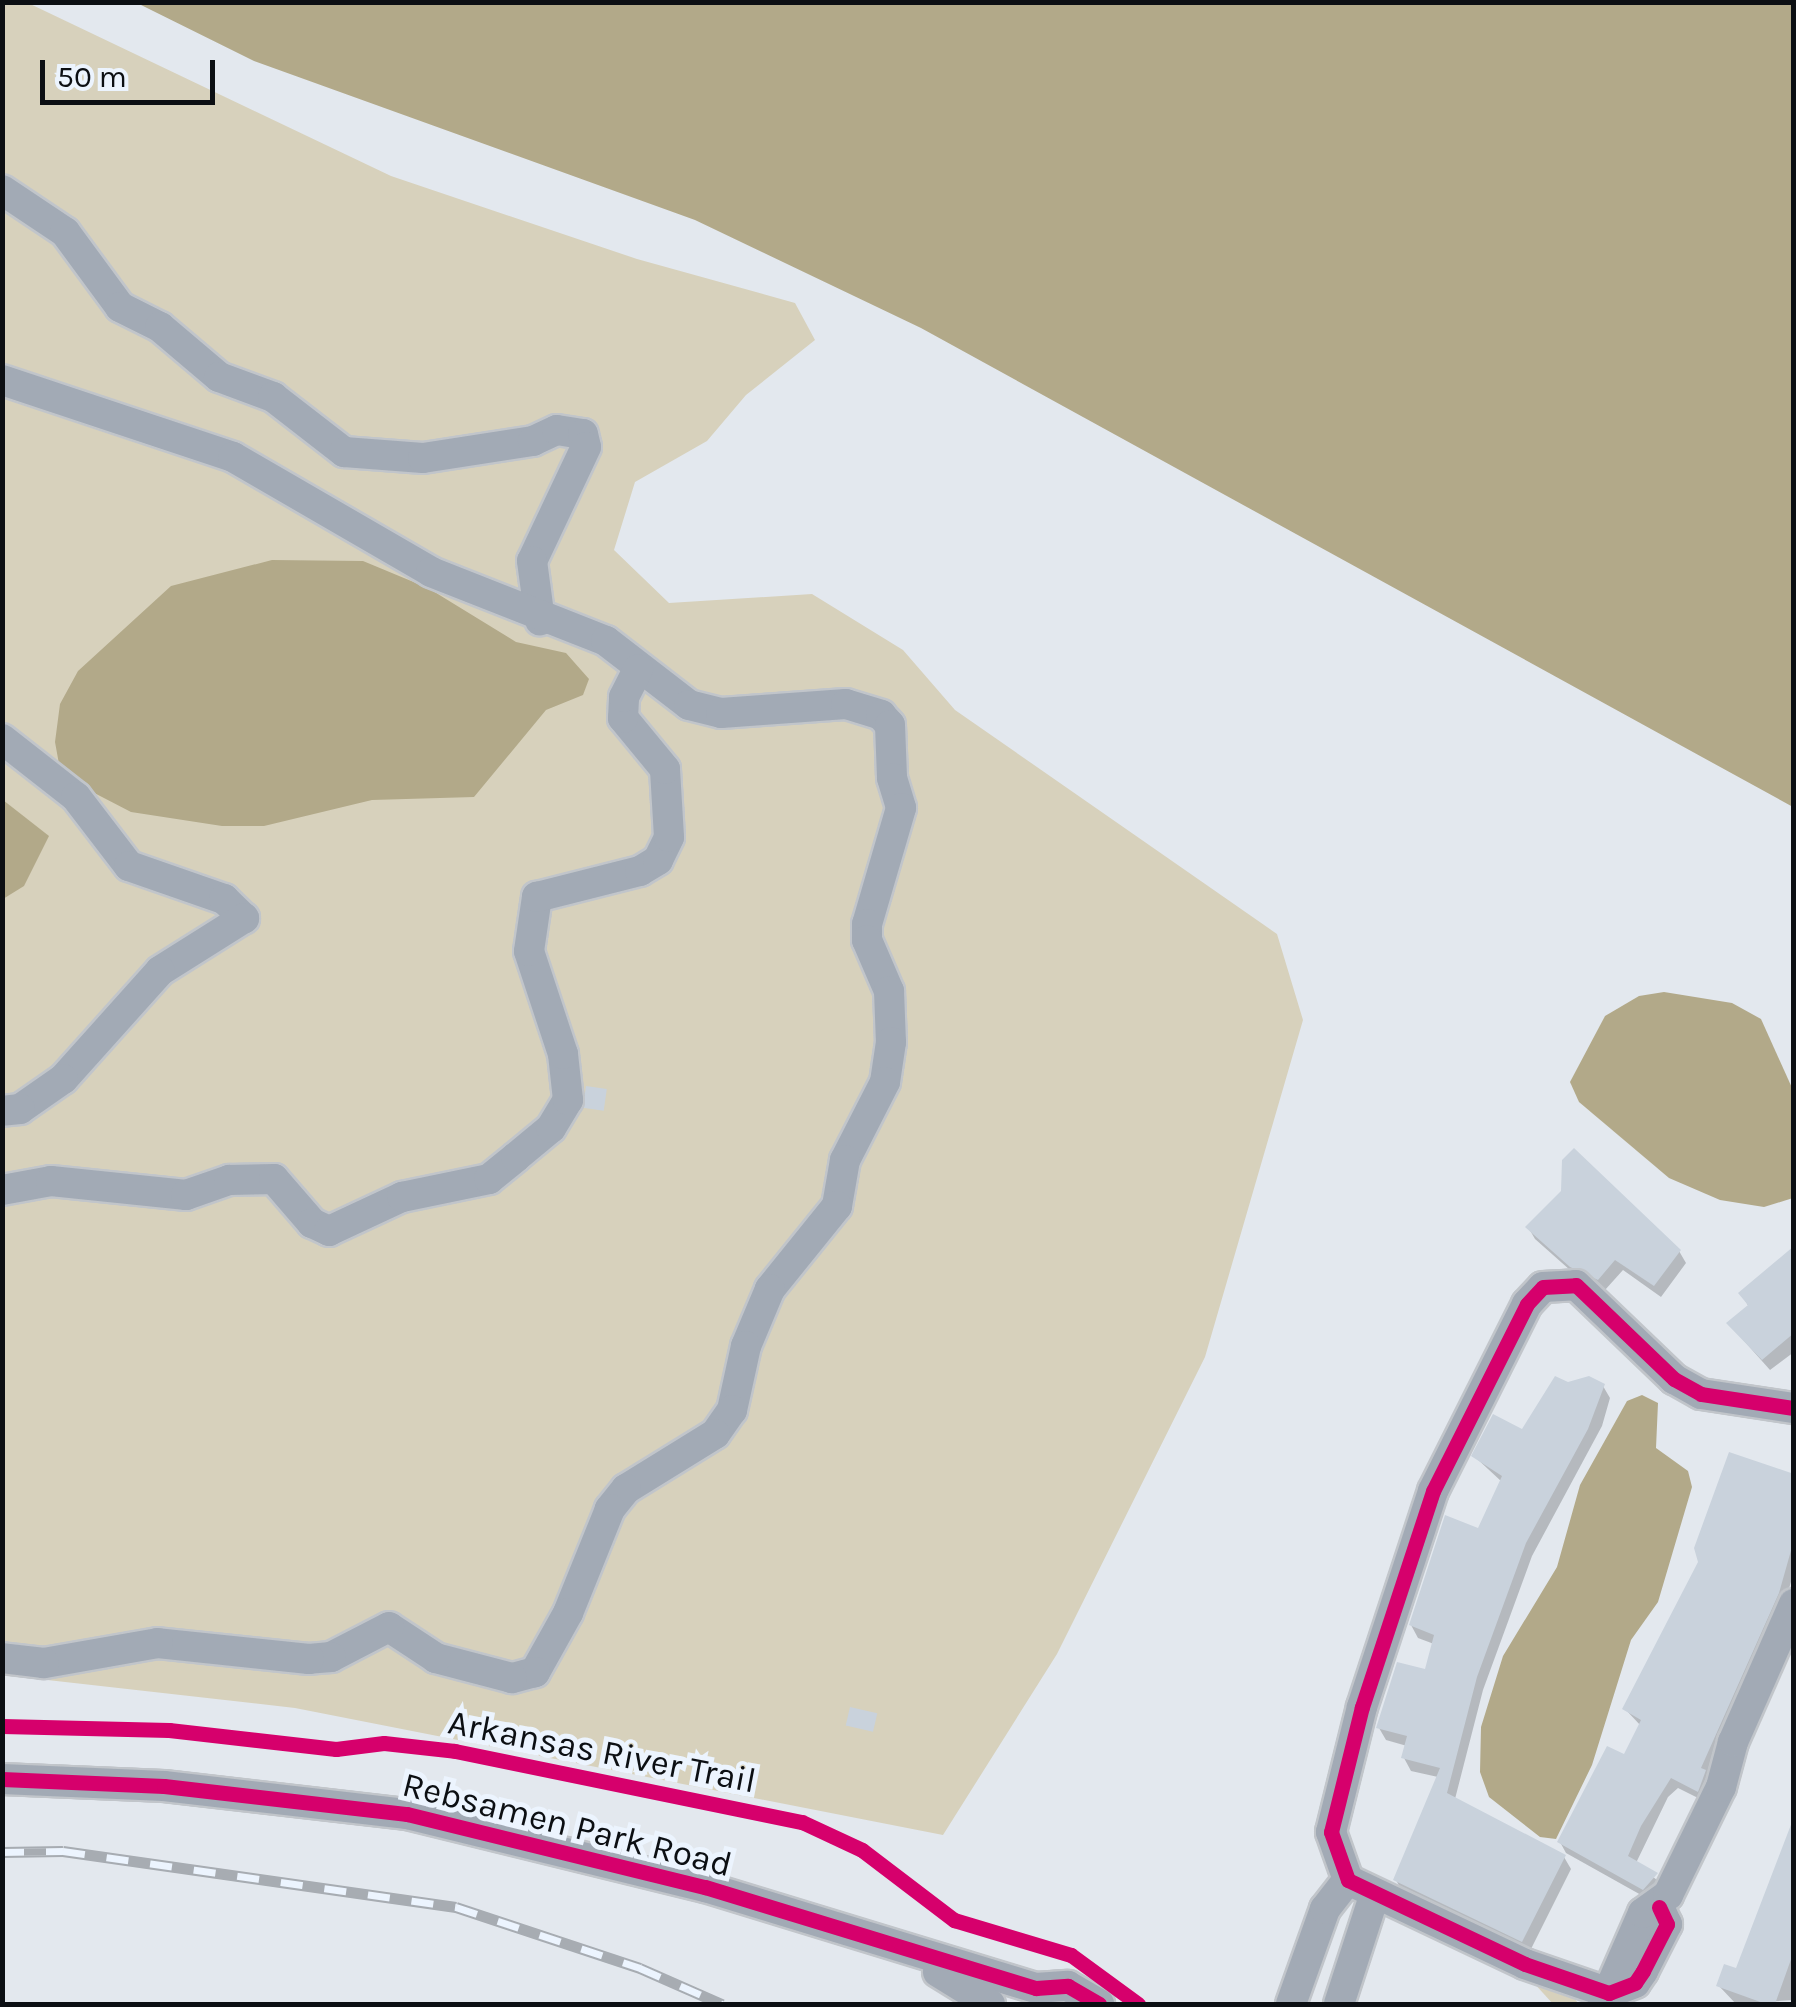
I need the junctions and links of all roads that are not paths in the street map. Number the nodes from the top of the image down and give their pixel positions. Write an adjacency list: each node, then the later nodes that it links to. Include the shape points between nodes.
1 (2, 190): 3 (street, via 65,232 120,307 160,326 218,377 282,403 344,452 373,458 454,455 557,430 582,434 586,448 532,560)
2 (2, 380): 3 (street, via 233,458 431,572)
3 (540, 620): 4 (street, via 606,641)
4 (638, 669): 7 (street, via 624,696 624,718 665,770 669,836 658,860 640,871 537,896 529,951 563,1054 568,1100 551,1128 488,1179 402,1196 329,1231 312,1223 274,1179 229,1180 186,1195 51,1181); 10 (street, via 689,705 721,713 846,704 890,725 901,808 867,924 890,1004 885,1082 845,1160 838,1206 780,1276 759,1313 732,1410 715,1434 626,1489 610,1509 548,1658 522,1678 436,1658 389,1627 331,1657 309,1659 158,1644 44,1663)
5 (2, 738): 6 (street, via 76,796 128,866 224,899 244,918 160,971 62,1079 20,1109)
6 (2, 1111)
7 (2, 1190)
8 (1794, 1408): 12 (street, via 1701,1394 1674,1378 1576,1285 1542,1287 1527,1304 1433,1491 1376,1658 1331,1832)
9 (1794, 1604): 17 (street, via 1733,1742 1721,1787 1659,1907 1667,1924 1635,1983)
10 (2, 1658)
11 (2, 1778): 13 (street, Rebsamen Park Road, via 198,1790 407,1814 705,1887)
12 (1361, 1888): 14 (street, via 1325,1909); 15 (street); 17 (street)
13 (883, 1942): 16 (street, Rebsamen Park Road, via 911,1945); 18 (street, Rebsamen Park Road, via 970,1986)
14 (1304, 1970): 15 (street); 20 (street)
15 (1341, 1993)
16 (1026, 1996): 19 (street, Rebsamen Park Road, via 1068,1986)
17 (1606, 1999)
18 (990, 2004)
19 (1099, 2004)
20 (1291, 2004)

